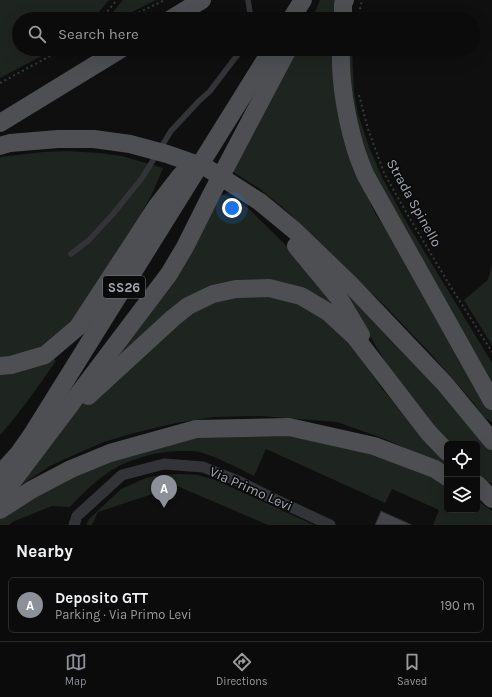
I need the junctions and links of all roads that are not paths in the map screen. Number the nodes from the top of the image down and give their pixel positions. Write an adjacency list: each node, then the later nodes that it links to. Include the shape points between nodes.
1 (202, 0): 6 (main road)
2 (248, 0): 7 (lane)
3 (303, 0): 8 (main road)
4 (313, 0): 9 (main road)
5 (345, 0): 10 (main road)
6 (182, 12)
7 (250, 12)
8 (295, 12)
9 (309, 12)
10 (343, 12)
11 (110, 56): 17 (main road)
12 (237, 56): 20 (lane, via 210,91 172,131 142,178 113,214)
13 (268, 56): 16 (main road, SS26)
14 (284, 56): 24 (main road, via 169,274)
15 (341, 56): 23 (main road, via 347,113 355,147 366,176)
16 (245, 92): 21 (main road, via 157,206 78,327 45,355); 27 (main road, SS26, via 31,436)
17 (0, 123)
18 (0, 146): 19 (main road, bridge, via 10,143 94,138 130,144 207,168)
19 (260, 202): 22 (main road, via 339,298); 25 (main road, via 294,230 350,284 445,384)
20 (71, 254)
21 (0, 366)
22 (389, 380): 24 (main road, via 355,337 328,312 302,296 269,288 236,289 213,294 188,306); 26 (main road)
23 (492, 401)
24 (56, 424): 31 (main road)
25 (492, 441)
26 (444, 449)
27 (0, 474)
28 (444, 475): 34 (main road, via 435,469 374,446 289,427 196,429 110,453 64,472)
29 (480, 487): 32 (main road)
30 (480, 497): 33 (main road)
31 (0, 498)
32 (492, 499)
33 (492, 506)
34 (0, 510)
35 (74, 525): 36 (street, Via Primo Levi, via 78,516 122,475 164,464 203,467)
36 (330, 525)

